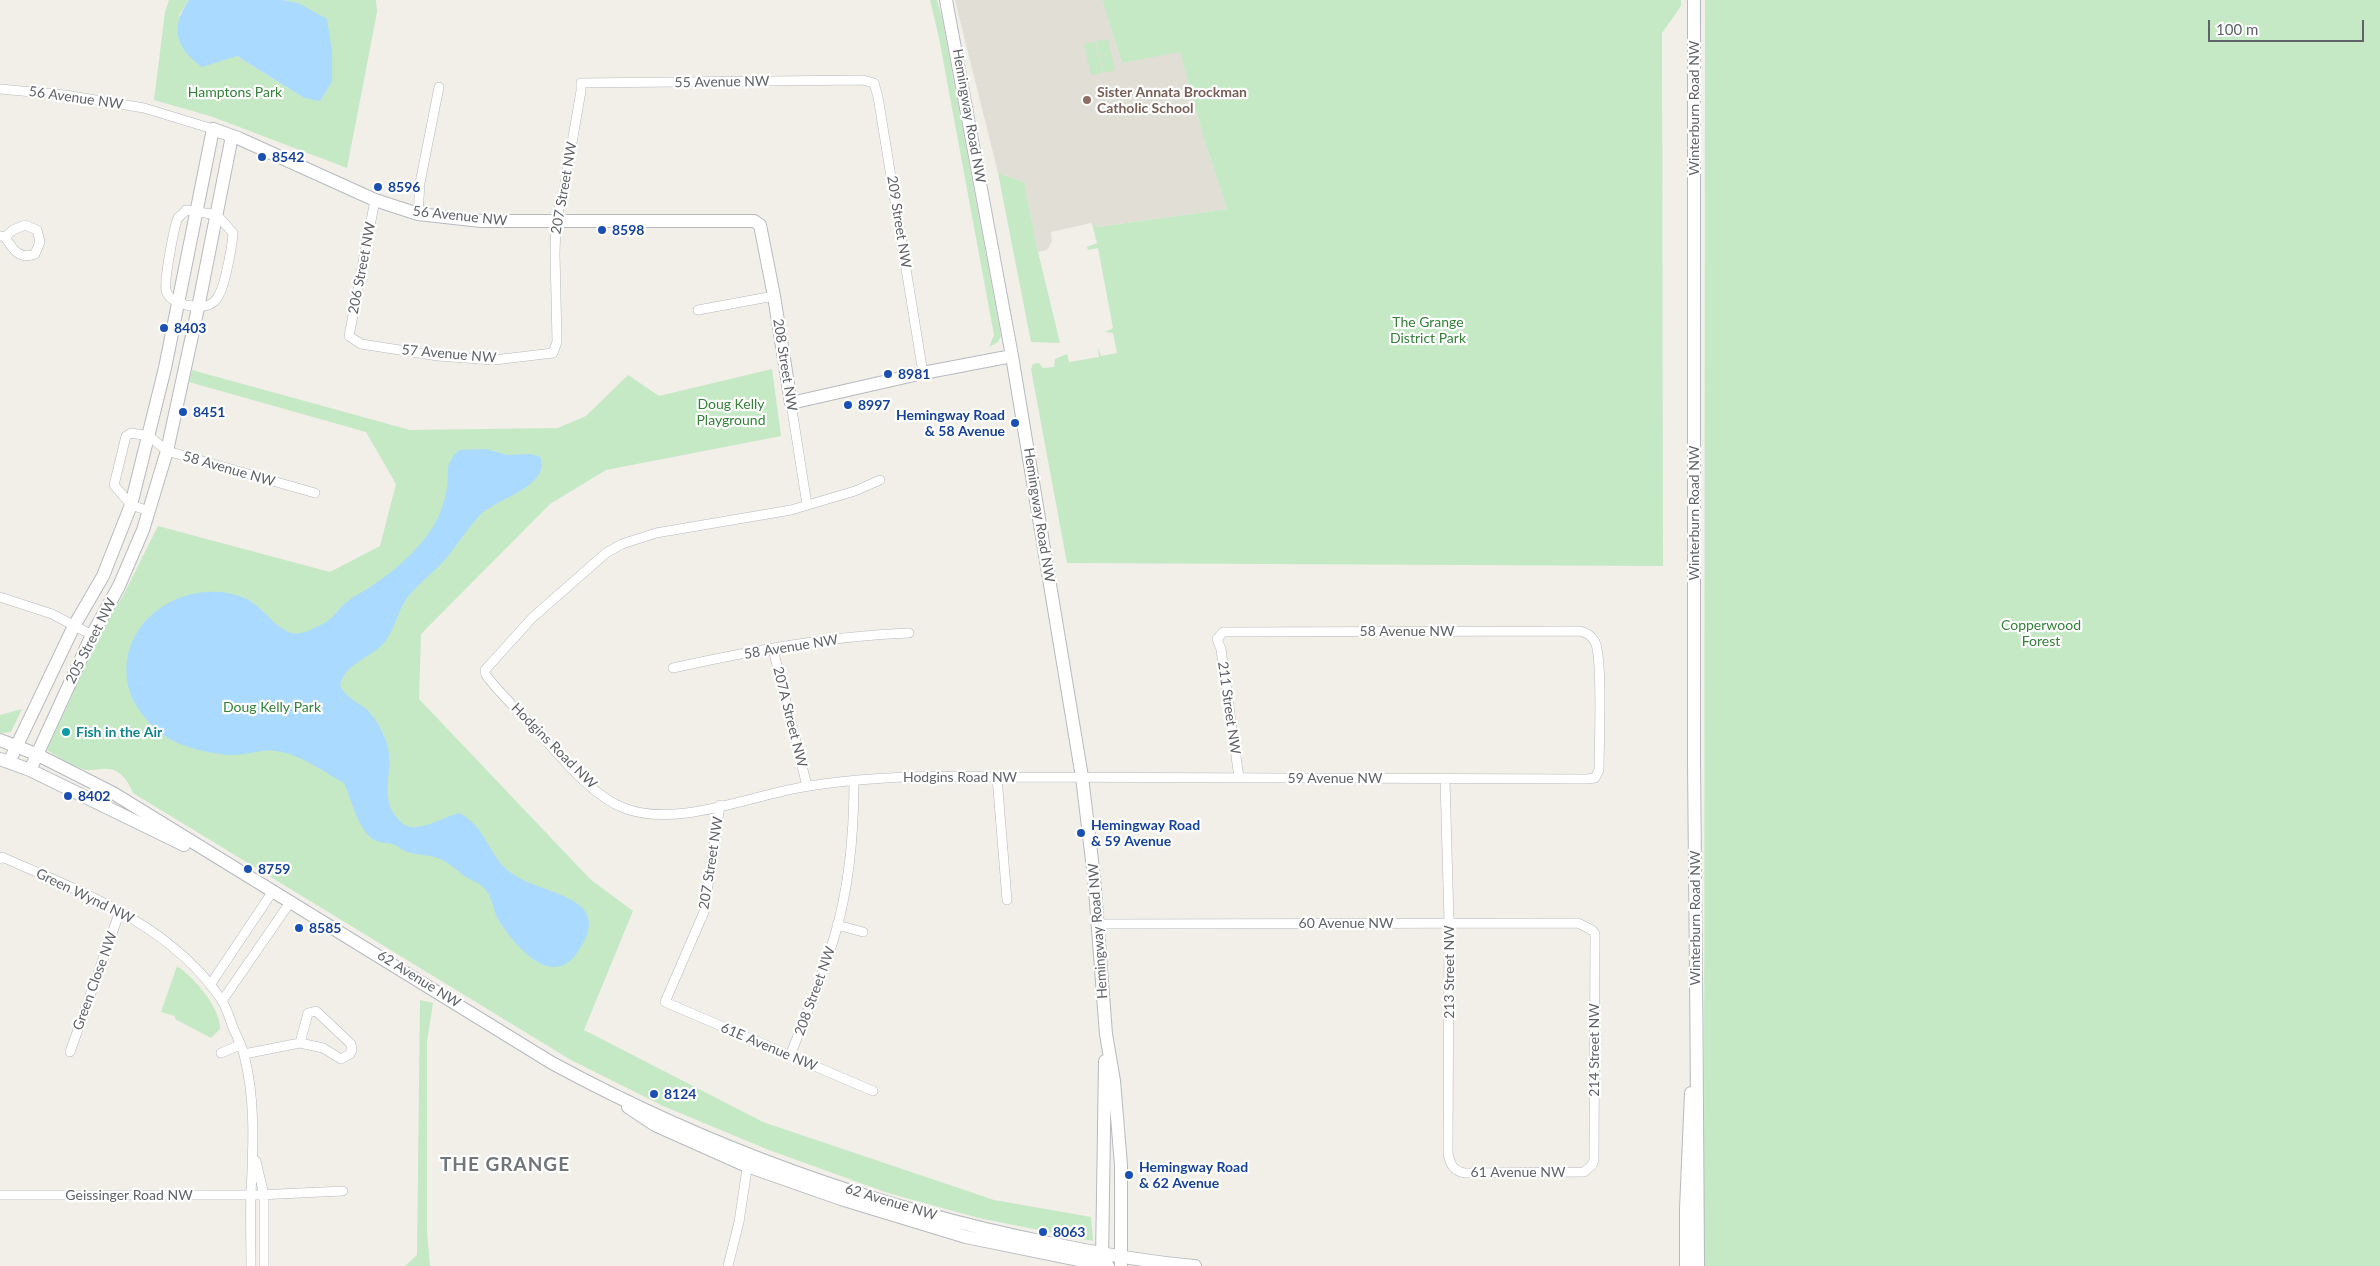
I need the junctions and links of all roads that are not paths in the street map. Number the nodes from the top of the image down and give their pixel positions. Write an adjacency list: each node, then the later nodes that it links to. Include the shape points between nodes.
1 (946, 0): 21 (street, Hemingway Road NW)
2 (1694, 0): 65 (street, Winterburn Road NW)
3 (863, 80): 4 (street, 55 Avenue NW); 22 (street, 209 Street NW, via 874,83 878,97)
4 (581, 83): 13 (street, 207 Street NW, via 568,170)
5 (439, 87): 11 (street, via 420,183)
6 (0, 89): 7 (street, 56 Avenue NW, via 65,95 144,108)
7 (213, 129): 8 (street, 56 Avenue NW); 10 (street, 205 Street NW)
8 (232, 136): 9 (street, 56 Avenue NW); 12 (street, 205 Street NW)
9 (375, 200): 11 (street, 56 Avenue NW); 19 (street, 206 Street NW)
10 (197, 212): 12 (street); 16 (street, 205 Street NW); 16 (street, via 186,210 178,218 167,267 166,290)
11 (418, 214): 13 (street, 56 Avenue NW, via 481,221)
12 (216, 215): 17 (street, 205 Street NW); 17 (street, via 233,233 232,250 221,295 210,305)
13 (556, 221): 14 (street, 56 Avenue NW, via 754,221); 20 (street, 207 Street NW, via 557,342)
14 (760, 225): 15 (street, 208 Street NW)
15 (774, 296): 18 (street); 23 (street, 208 Street NW)
16 (178, 304): 17 (street); 24 (street, 205 Street NW)
17 (198, 308): 25 (street, 205 Street NW)
18 (698, 310)
19 (348, 336): 20 (street, 57 Avenue NW, via 361,344 438,356 494,360)
20 (553, 353)
21 (1012, 356): 22 (street); 43 (street, Hemingway Road NW)
22 (923, 373): 23 (street)
23 (791, 403): 29 (street, 208 Street NW)
24 (149, 436): 25 (street, 58 Avenue NW); 28 (street, 205 Street NW); 28 (street, via 135,432 126,436 114,480 116,490)
25 (166, 451): 27 (street, 58 Avenue NW); 30 (street, 205 Street NW)
26 (880, 480): 29 (street, Hodgins Road NW, via 856,491)
27 (315, 492)
28 (131, 505): 30 (street); 32 (street, 205 Street NW, via 103,576)
29 (807, 505): 50 (street, Hodgins Road NW, via 656,533 622,544 606,553 532,618 486,670 489,680 584,780 610,801 624,808 657,815 690,813)
30 (149, 511): 34 (street, 205 Street NW, via 123,578)
31 (0, 597): 32 (street, via 35,608)
32 (74, 626): 34 (street); 39 (street, 205 Street NW)
33 (909, 632): 36 (street, 58 Avenue NW, via 868,634)
34 (92, 635): 40 (street, 205 Street NW)
35 (1217, 639): 45 (street, 211 Street NW); 48 (street, 58 Avenue NW, via 1223,632 1580,631 1589,634 1596,643 1599,674 1599,770 1595,778)
36 (773, 649): 37 (street, 58 Avenue NW); 49 (street, 207A Street NW)
37 (673, 668)
38 (0, 740): 39 (street, 62 Avenue NW)
39 (17, 746): 40 (street, 62 Avenue NW); 41 (street, 205 Street NW)
40 (36, 754): 42 (street, 205 Street NW); 52 (street, 62 Avenue NW, via 113,793)
41 (5, 760): 42 (street, 62 Avenue NW)
42 (30, 770): 52 (street, 62 Avenue NW)
43 (1082, 776): 44 (street, Hodgins Road NW); 45 (street, 59 Avenue NW); 58 (street, Hemingway Road NW)
44 (997, 777): 47 (street, Hodgins Road NW, via 936,775); 54 (street)
45 (1239, 778): 46 (street, 59 Avenue NW)
46 (1445, 779): 48 (street, 59 Avenue NW); 57 (street, 213 Street NW)
47 (854, 780): 49 (street, Hodgins Road NW); 59 (street, 208 Street NW, via 851,856)
48 (1587, 780)
49 (808, 786): 50 (street, Hodgins Road NW)
50 (720, 806): 64 (street, 207 Street NW, via 704,912)
51 (0, 859): 56 (street, Green Wynd NW, via 2,857 60,882)
52 (236, 869): 53 (street, 62 Avenue NW)
53 (273, 890): 55 (street, 62 Avenue NW); 62 (street)
54 (1007, 900)
55 (291, 901): 63 (street); 75 (street, 62 Avenue NW, via 552,1063 602,1089 655,1125)
56 (120, 911): 62 (street, Green Wynd NW, via 188,960); 69 (street, Green Close NW)
57 (1449, 922): 58 (street, 60 Avenue NW); 60 (street, 60 Avenue NW, via 1578,923); 76 (street, 213 Street NW)
58 (1098, 924): 66 (street, Hemingway Road NW)
59 (837, 925): 61 (street); 72 (street, 208 Street NW)
60 (1592, 930): 77 (street, 214 Street NW, via 1595,934 1594,1160)
61 (863, 932)
62 (210, 985): 63 (street, Green Wynd NW)
63 (222, 1001): 68 (street, Green Wynd NW)
64 (665, 1002): 72 (street, 61E Avenue NW)
65 (1696, 1026): 87 (street, Winterburn Road NW); 88 (street, Winterburn Road NW)
66 (1106, 1034): 81 (street, Hemingway Road NW, via 1114,1081 1121,1165); 82 (street, Hemingway Road NW)
67 (300, 1043): 67 (street, via 323,1048 341,1059 352,1050 350,1044 316,1011 308,1013); 71 (street)
68 (240, 1045): 70 (street); 71 (street, Green Wynd NW)
69 (70, 1052)
70 (221, 1053)
71 (244, 1054): 74 (street, Green Wynd NW)
72 (790, 1056): 73 (street, 61E Avenue NW)
73 (873, 1091)
74 (254, 1154): 80 (street); 80 (street)
75 (748, 1160): 82 (street, 62 Avenue NW, via 969,1226); 85 (street, via 739,1222)
76 (1450, 1164): 77 (street, 61 Avenue NW, via 1465,1173 1584,1172)
77 (1589, 1169)
78 (342, 1191): 80 (street, Geissinger Road NW)
79 (0, 1195): 80 (street, Geissinger Road NW)
80 (258, 1195): 83 (street); 84 (street)
81 (1121, 1261): 82 (street, 62 Avenue NW); 86 (street, 62 Avenue NW)
82 (1104, 1262)
83 (251, 1266)
84 (264, 1266)
85 (728, 1266)
86 (1195, 1266)
87 (1686, 1266)
88 (1698, 1266)

